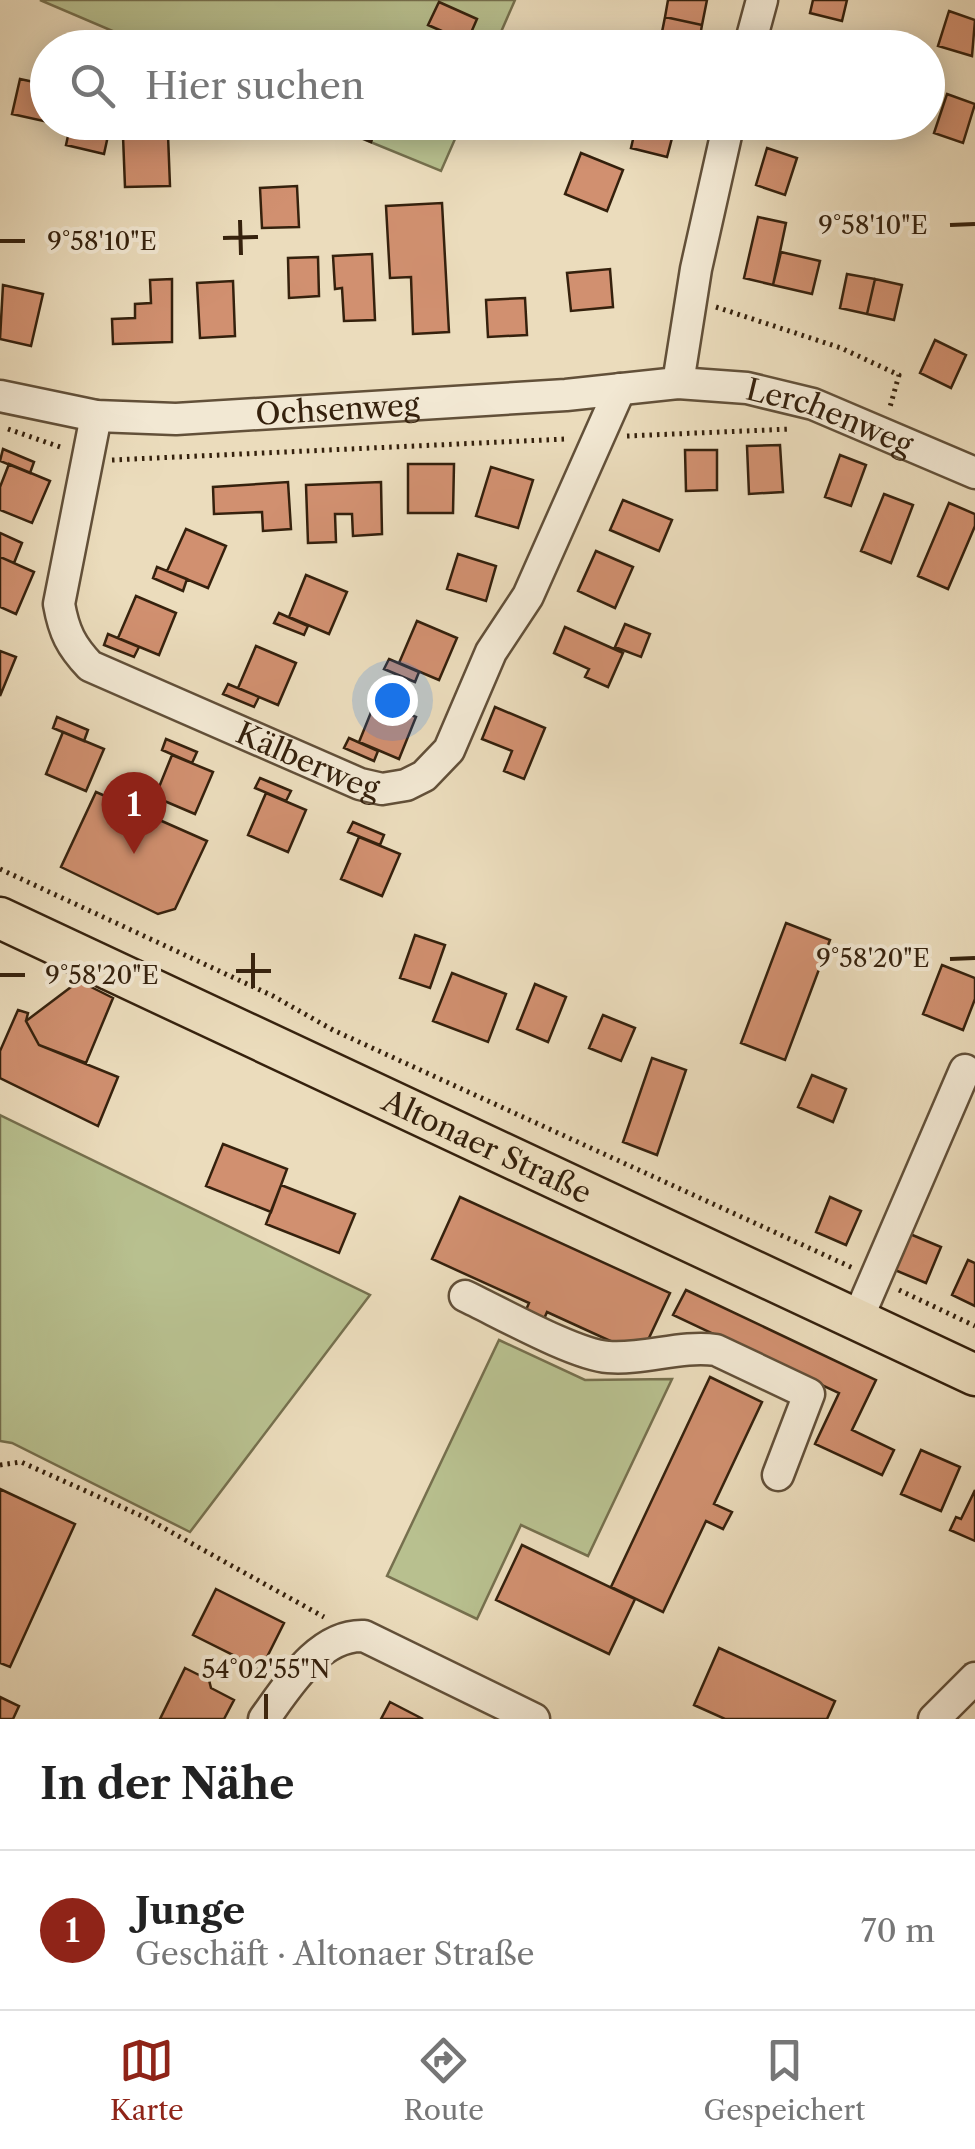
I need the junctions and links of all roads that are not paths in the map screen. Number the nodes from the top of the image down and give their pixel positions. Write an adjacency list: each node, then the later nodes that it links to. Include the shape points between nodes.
1 (762, 0): 2 (street)
2 (754, 30)
3 (725, 140): 4 (street)
4 (678, 383): 5 (street, Ochsenweg); 8 (street, Lerchenweg, via 746,388 813,404)
5 (620, 389): 7 (street, Ochsenweg, via 176,419); 7 (street, Kälberweg, via 528,596 491,652 449,750 424,776 382,789 90,666 72,647 59,604)
6 (0, 396): 7 (street, Ochsenweg)
7 (96, 416)
8 (975, 473)
9 (0, 918): 12 (main road, Altonaer Straße)
10 (964, 1070): 12 (street)
11 (465, 1296): 14 (street, via 594,1356 716,1350 808,1394)
12 (858, 1318): 13 (main road, Altonaer Straße)
13 (975, 1375)
14 (778, 1475)
15 (975, 1678): 18 (street)
16 (264, 1719): 17 (street, via 322,1650 364,1636)
17 (534, 1719)
18 (934, 1719)

